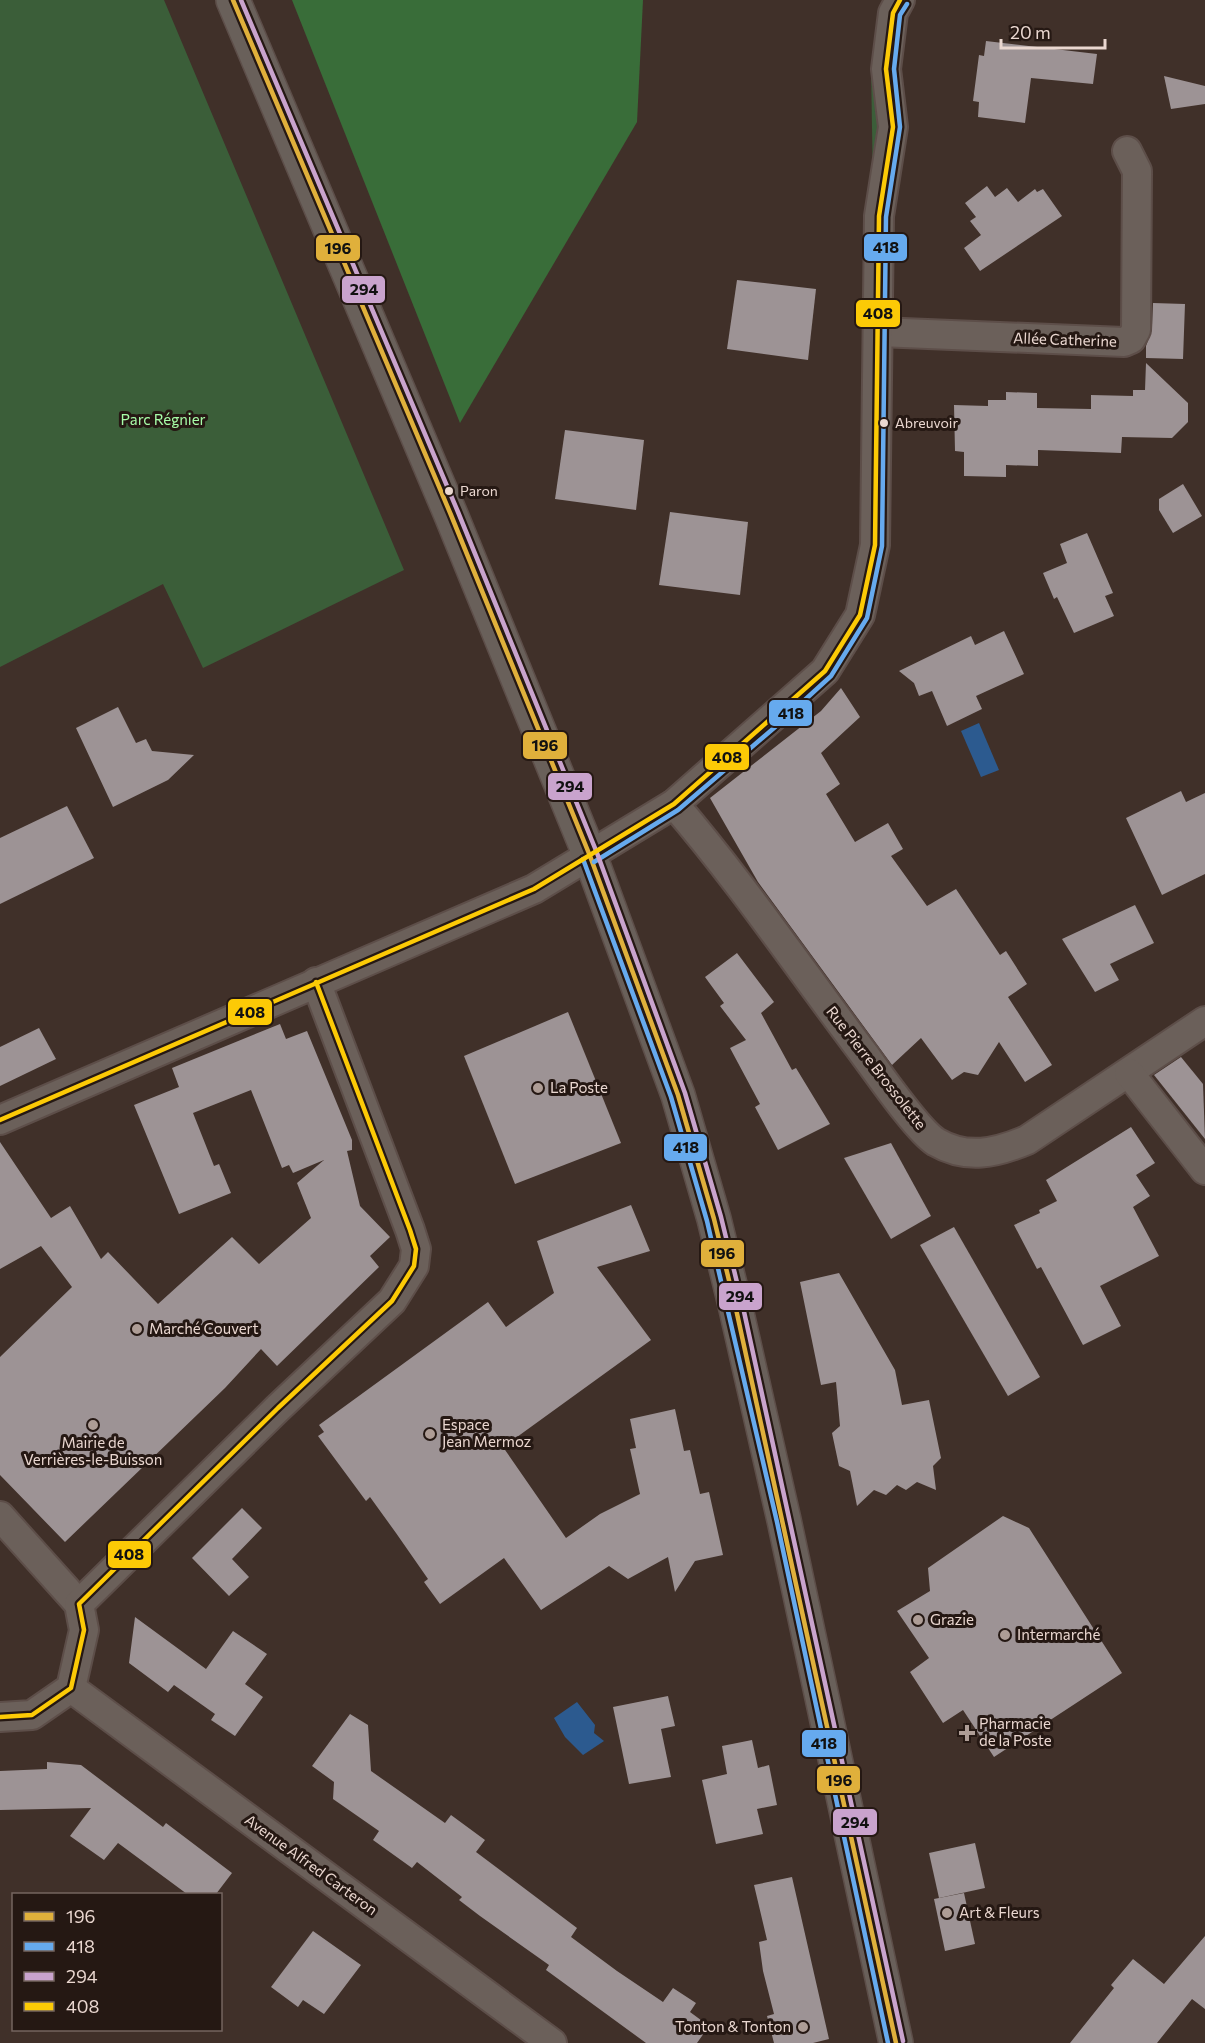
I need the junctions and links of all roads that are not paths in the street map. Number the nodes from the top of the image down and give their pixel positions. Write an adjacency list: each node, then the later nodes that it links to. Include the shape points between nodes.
1 (232, 0): 6 (street, via 451,515)
2 (900, 0): 4 (street, via 893,13 886,69 893,127 879,216)
3 (1127, 151): 4 (street, Allée Catherine, via 1137,171 1136,330 1131,339 1124,342)
4 (879, 332): 5 (street, via 875,545 860,615 825,671)
5 (674, 804): 6 (street); 9 (street, Rue Pierre Brossolette, via 890,1089 934,1141 973,1153 997,1152 1027,1140)
6 (590, 856): 7 (street, via 534,889); 17 (street, via 678,1095 714,1219 784,1520)
7 (316, 982): 10 (street); 13 (street, via 416,1249 414,1266 392,1301)
8 (1205, 1021): 9 (street, Rue Pierre Brossolette)
9 (1129, 1073): 11 (street)
10 (0, 1120)
11 (1205, 1170)
12 (0, 1516): 13 (street)
13 (79, 1604): 14 (street, via 84,1630)
14 (71, 1688): 15 (street, via 32,1715); 16 (street, Avenue Alfred Carteron)
15 (0, 1718)
16 (552, 2043)
17 (896, 2043)

